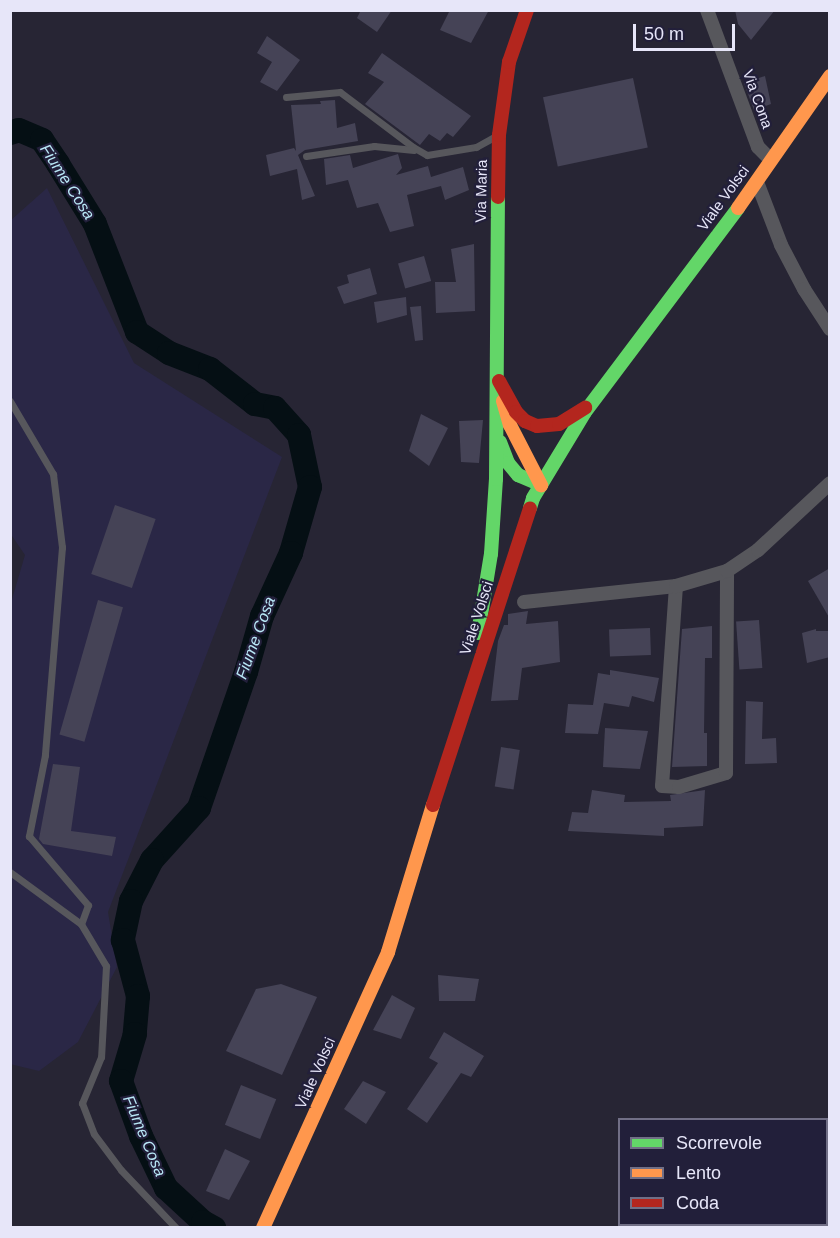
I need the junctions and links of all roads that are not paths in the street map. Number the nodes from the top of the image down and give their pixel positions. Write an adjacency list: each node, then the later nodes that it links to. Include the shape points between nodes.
1 (527, 10): 5 (main road, Via Maria, via 509,62)
2 (707, 10): 8 (street, Via Cona, via 758,147)
3 (830, 76): 8 (main road, Viale Volsci)
4 (286, 97): 6 (lane, via 340,92)
5 (499, 135): 6 (lane, via 476,147 451,152 427,155); 11 (main road, Via Maria)
6 (418, 150): 7 (lane, via 374,146)
7 (306, 156)
8 (771, 160): 9 (main road, Viale Volsci)
9 (757, 182): 10 (street, via 781,246); 13 (main road, Viale Volsci)
10 (830, 329)
11 (497, 375): 13 (main road, via 516,412 537,426 559,424); 14 (main road); 16 (main road, via 510,425)
12 (10, 401): 22 (lane, via 53,474 62,547 45,755 29,836 88,905)
13 (594, 401): 16 (main road, Viale Volsci)
14 (496, 421): 16 (main road, via 508,463 518,475); 20 (main road, via 491,554)
15 (830, 483): 17 (street, via 758,550)
16 (541, 485): 20 (main road, Viale Volsci, via 533,498)
17 (727, 571): 18 (street); 18 (street, via 726,773 679,786 663,786)
18 (676, 586): 19 (street)
19 (524, 602)
20 (469, 691): 24 (main road, Viale Volsci, via 388,952)
21 (10, 872): 22 (lane)
22 (81, 924): 23 (lane, via 106,966 101,1057 82,1103 94,1134)
23 (176, 1227)
24 (263, 1227)

